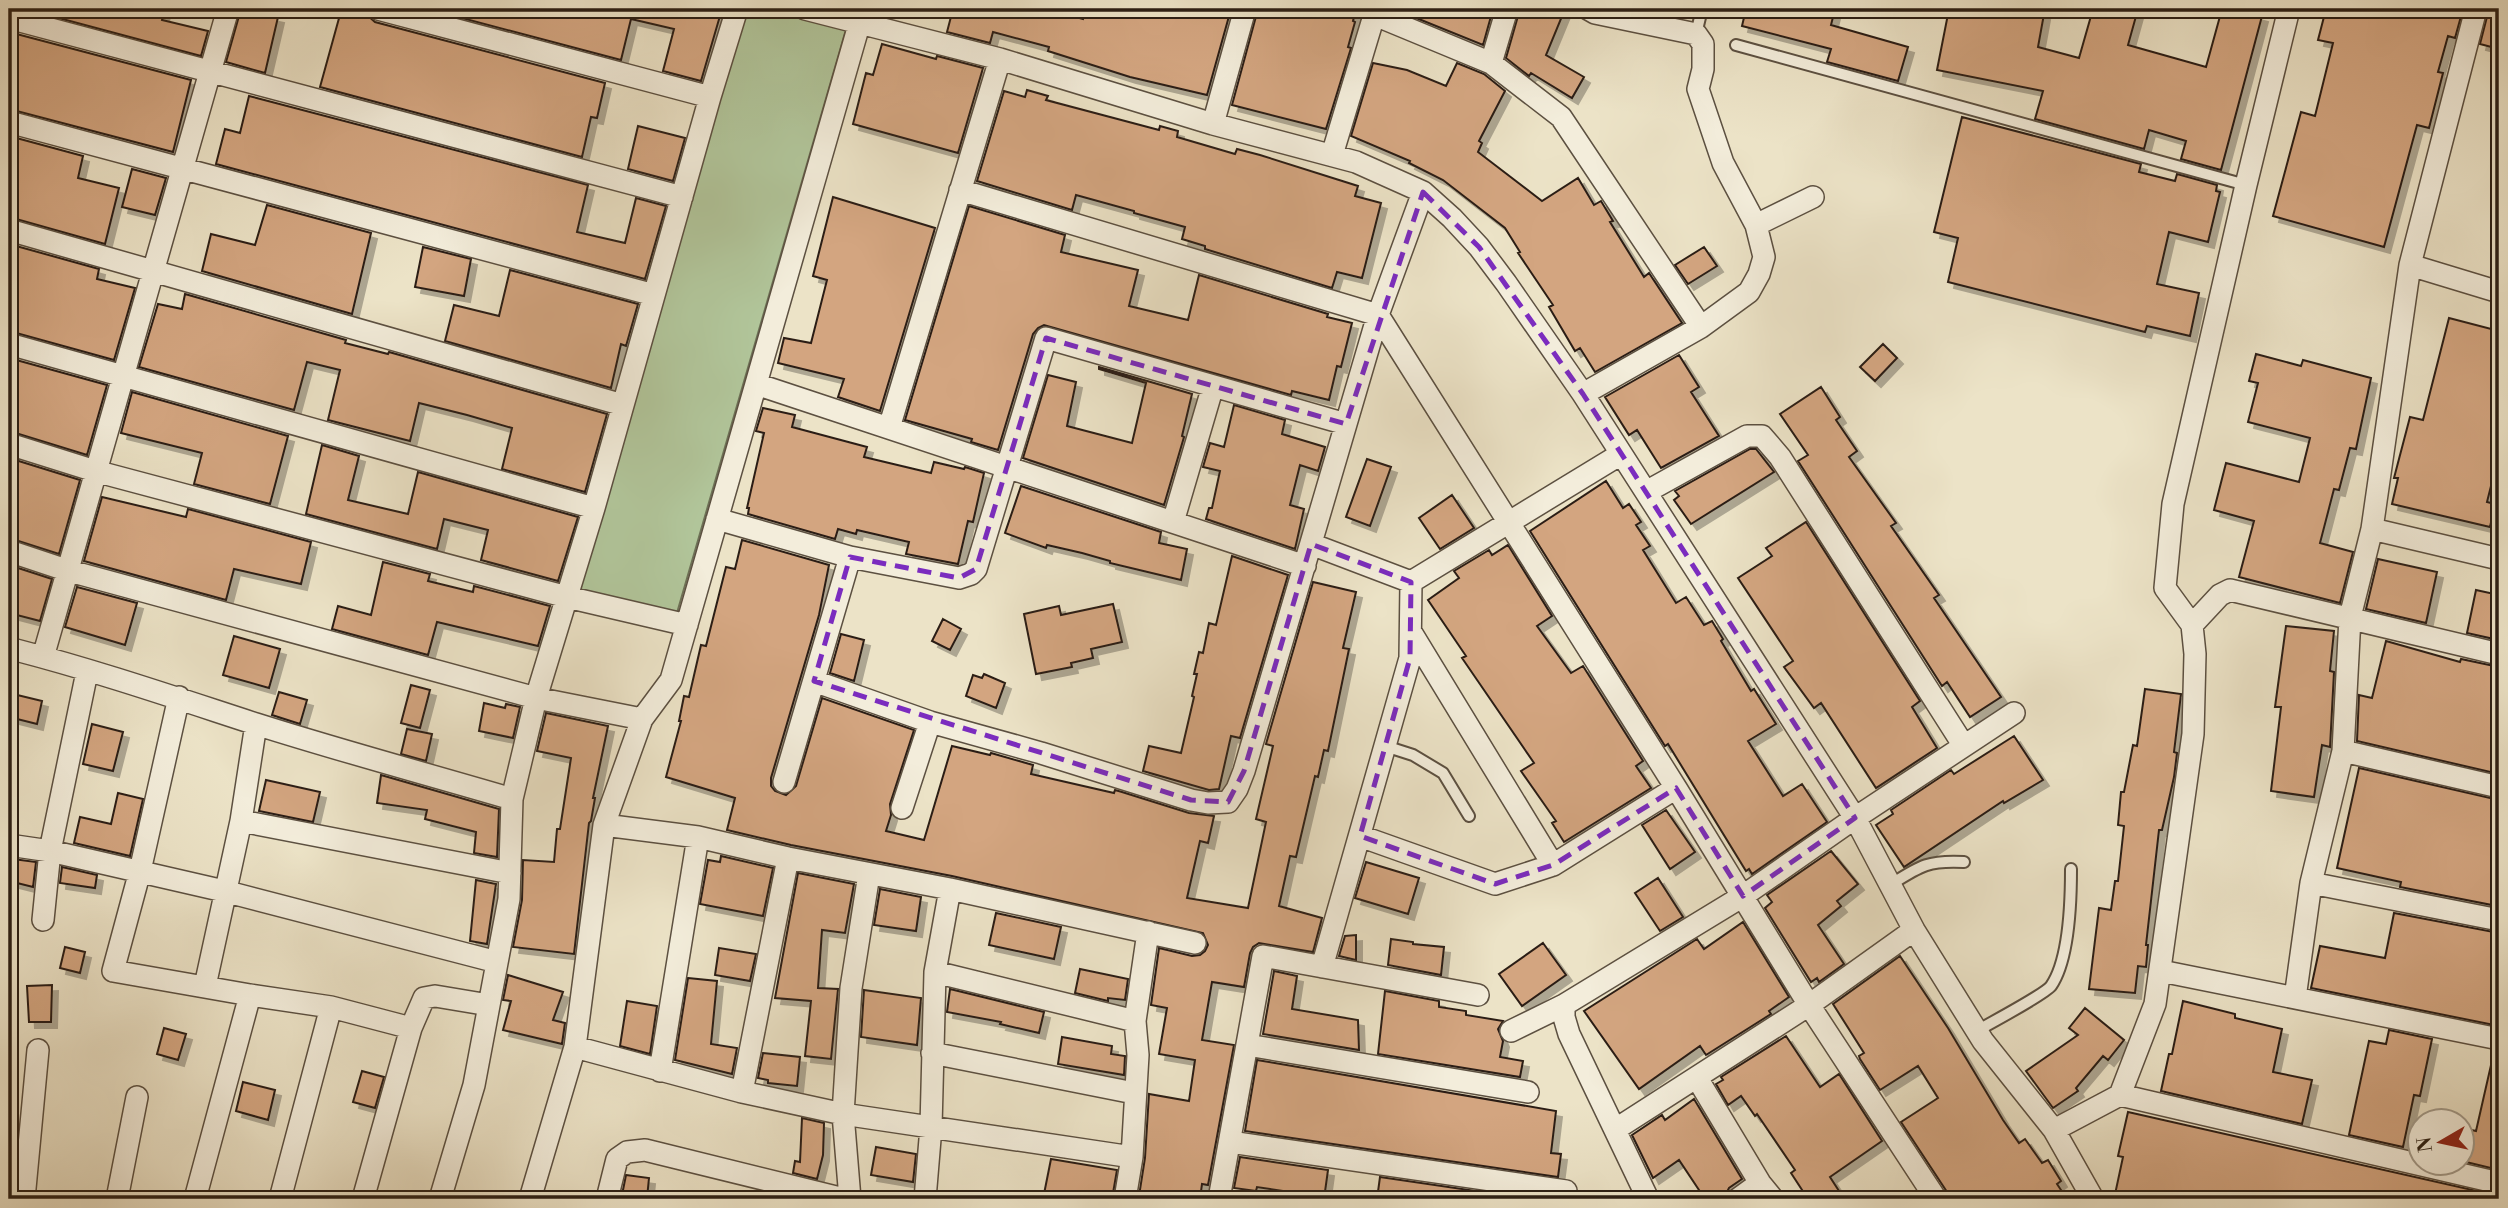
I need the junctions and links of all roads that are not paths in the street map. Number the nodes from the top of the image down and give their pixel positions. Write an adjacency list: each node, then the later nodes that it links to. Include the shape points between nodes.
1 (228, 9): 18 (street)
2 (378, 9): 19 (street)
3 (737, 9): 19 (street)
4 (805, 9): 12 (street)
5 (1245, 9): 21 (street)
6 (1507, 9): 17 (street)
7 (1588, 9): 14 (street)
8 (1702, 9): 14 (lane)
9 (2286, 9): 24 (street)
10 (2476, 9): 31 (street)
11 (1376, 12): 17 (street); 22 (street)
12 (861, 16): 16 (street); 39 (street)
13 (9, 18): 18 (street)
14 (1696, 34): 29 (street, via 1703,44 1698,89 1723,163)
15 (1736, 45): 24 (lane)
16 (1000, 59): 21 (street); 25 (street)
17 (1491, 63): 36 (street, via 1561,117)
18 (210, 72): 23 (street); 27 (street)
19 (710, 97): 27 (street)
20 (9, 122): 23 (street)
21 (1213, 124): 22 (street)
22 (1332, 155): 26 (street)
23 (182, 170): 32 (street); 34 (street)
24 (2246, 185): 65 (street, via 2174,504 2165,588)
25 (960, 190): 35 (street); 44 (street)
26 (1423, 192): 35 (street); 41 (street, via 1479,247)
27 (682, 197): 34 (street)
28 (1812, 197): 29 (street)
29 (1756, 225): 36 (street, via 1764,257 1759,274 1749,292)
30 (9, 230): 32 (street)
31 (2410, 265): 33 (street); 54 (street)
32 (152, 272): 38 (street); 42 (street)
33 (2499, 292)
34 (654, 295): 42 (street)
35 (1378, 315): 43 (street); 53 (street)
36 (1701, 327): 41 (street)
37 (9, 344): 38 (street)
38 (122, 376): 48 (street); 50 (street)
39 (756, 384): 44 (street); 51 (street)
40 (1213, 386): 43 (street); 47 (street, via 1046,338); 52 (street)
41 (1583, 394): 46 (street)
42 (623, 405): 50 (street)
43 (1346, 424): 55 (street)
44 (888, 428): 47 (street)
45 (9, 444): 48 (street)
46 (1621, 454): 49 (street); 53 (street)
47 (1009, 468): 52 (street); 57 (street, via 971,574 959,578)
48 (95, 471): 60 (street); 62 (street)
49 (1646, 492): 79 (street, via 1747,436 1762,436); 87 (street)
50 (594, 508): 62 (street)
51 (717, 519): 57 (street); 64 (street)
52 (1173, 522): 59 (street)
53 (1508, 522): 61 (street); 82 (street)
54 (2372, 529): 58 (street); 63 (street)
55 (1311, 544): 59 (street); 61 (street)
56 (9, 551): 60 (street)
57 (850, 557): 71 (street)
58 (2499, 559)
59 (1305, 566): 76 (street, via 1244,771 1228,802 1191,800)
60 (66, 570): 69 (street); 73 (street)
61 (1410, 582): 66 (street)
62 (567, 597): 64 (street); 73 (street)
63 (2350, 617): 65 (street, via 2230,590); 68 (street); 80 (street)
64 (687, 625): 75 (street, via 671,680)
65 (2192, 625): 113 (street, via 2193,734)
66 (1411, 632): 78 (street, via 1410,658); 96 (street)
67 (9, 654): 69 (street, via 16,650)
68 (2499, 654)
69 (43, 657): 70 (street)
70 (87, 671): 72 (street); 93 (street)
71 (814, 681): 76 (street); 81 (street)
72 (178, 697): 77 (street); 98 (street)
73 (536, 698): 75 (street); 84 (street)
74 (2014, 713): 79 (street)
75 (642, 719): 89 (street)
76 (930, 722): 85 (street)
77 (256, 724): 84 (street); 88 (street)
78 (1385, 746): 86 (lane, via 1413,755 1443,773); 90 (street)
79 (1964, 746): 87 (street)
80 (2343, 751): 83 (street); 101 (street)
81 (784, 782)
82 (1676, 788): 96 (street); 105 (street)
83 (2499, 788)
84 (512, 799): 99 (street)
85 (902, 808)
86 (1469, 816)
87 (1855, 818): 102 (street); 105 (street)
88 (241, 821): 99 (street); 104 (street)
89 (604, 825): 91 (street); 129 (street)
90 (1360, 836): 96 (street, via 1495,884); 112 (street)
91 (698, 838): 94 (street); 132 (street)
92 (9, 845): 93 (street)
93 (50, 851): 98 (street); 106 (street)
94 (788, 858): 100 (street); 134 (street)
95 (1964, 862): 102 (lane, via 1920,866)
96 (1553, 865)
97 (2071, 869): 126 (lane, via 2064,948 2050,988)
98 (140, 871): 104 (street); 115 (street, via 113,971)
99 (510, 873): 111 (street)
100 (869, 874): 103 (street); 139 (street, via 851,988)
101 (2311, 883): 107 (street); 118 (street)
102 (1891, 885): 108 (street)
103 (950, 889): 109 (street); 114 (street)
104 (224, 891): 111 (street); 115 (street)
105 (1743, 896): 119 (street); 120 (street)
106 (43, 920)
107 (2499, 920)
108 (1914, 930): 120 (street); 126 (street)
109 (1148, 932): 110 (street); 123 (street)
110 (1195, 943)
111 (497, 962): 121 (street)
112 (1322, 967): 117 (street); 128 (street, via 1263,956)
113 (2161, 971): 118 (street); 137 (street, via 2155,1004)
114 (934, 972): 123 (street); 131 (street)
115 (205, 986): 116 (street)
116 (250, 995): 122 (street); 150 (street)
117 (1478, 995)
118 (2295, 998): 127 (street)
119 (1564, 1005): 125 (street); 141 (street, via 1569,1034)
120 (1809, 1005): 133 (street); 163 (street)
121 (489, 1006): 124 (street, via 424,998); 153 (street, via 474,1085)
122 (331, 1007): 124 (street); 151 (street)
123 (1135, 1020): 136 (street)
124 (411, 1028): 152 (street)
125 (1511, 1031)
126 (1977, 1031): 142 (street)
127 (2499, 1039)
128 (1247, 1045): 135 (street); 143 (street)
129 (575, 1047): 132 (street); 154 (street)
130 (38, 1050): 148 (street)
131 (932, 1053): 136 (street); 140 (street)
132 (660, 1071): 134 (street)
133 (1697, 1078): 141 (street); 147 (street)
134 (742, 1092): 139 (street)
135 (1528, 1092)
136 (1134, 1093): 144 (street)
137 (2120, 1096): 142 (street); 145 (street)
138 (137, 1097): 149 (street)
139 (844, 1114): 140 (street); 157 (street)
140 (931, 1127): 144 (street); 158 (street)
141 (1616, 1129): 161 (street)
142 (2054, 1130): 164 (street)
143 (1230, 1142): 146 (street); 160 (street)
144 (1132, 1157): 159 (street)
145 (2499, 1183)
146 (1566, 1191)
147 (1766, 1191): 162 (street)
148 (24, 1199)
149 (117, 1199)
150 (195, 1199)
151 (280, 1199)
152 (363, 1199)
153 (440, 1199)
154 (530, 1199)
155 (607, 1199): 156 (street, via 617,1159 627,1152 645,1150)
156 (844, 1199)
157 (850, 1199)
158 (925, 1199)
159 (1125, 1199)
160 (1220, 1199)
161 (1648, 1199)
162 (1738, 1199)
163 (1936, 1199)
164 (2093, 1199)

